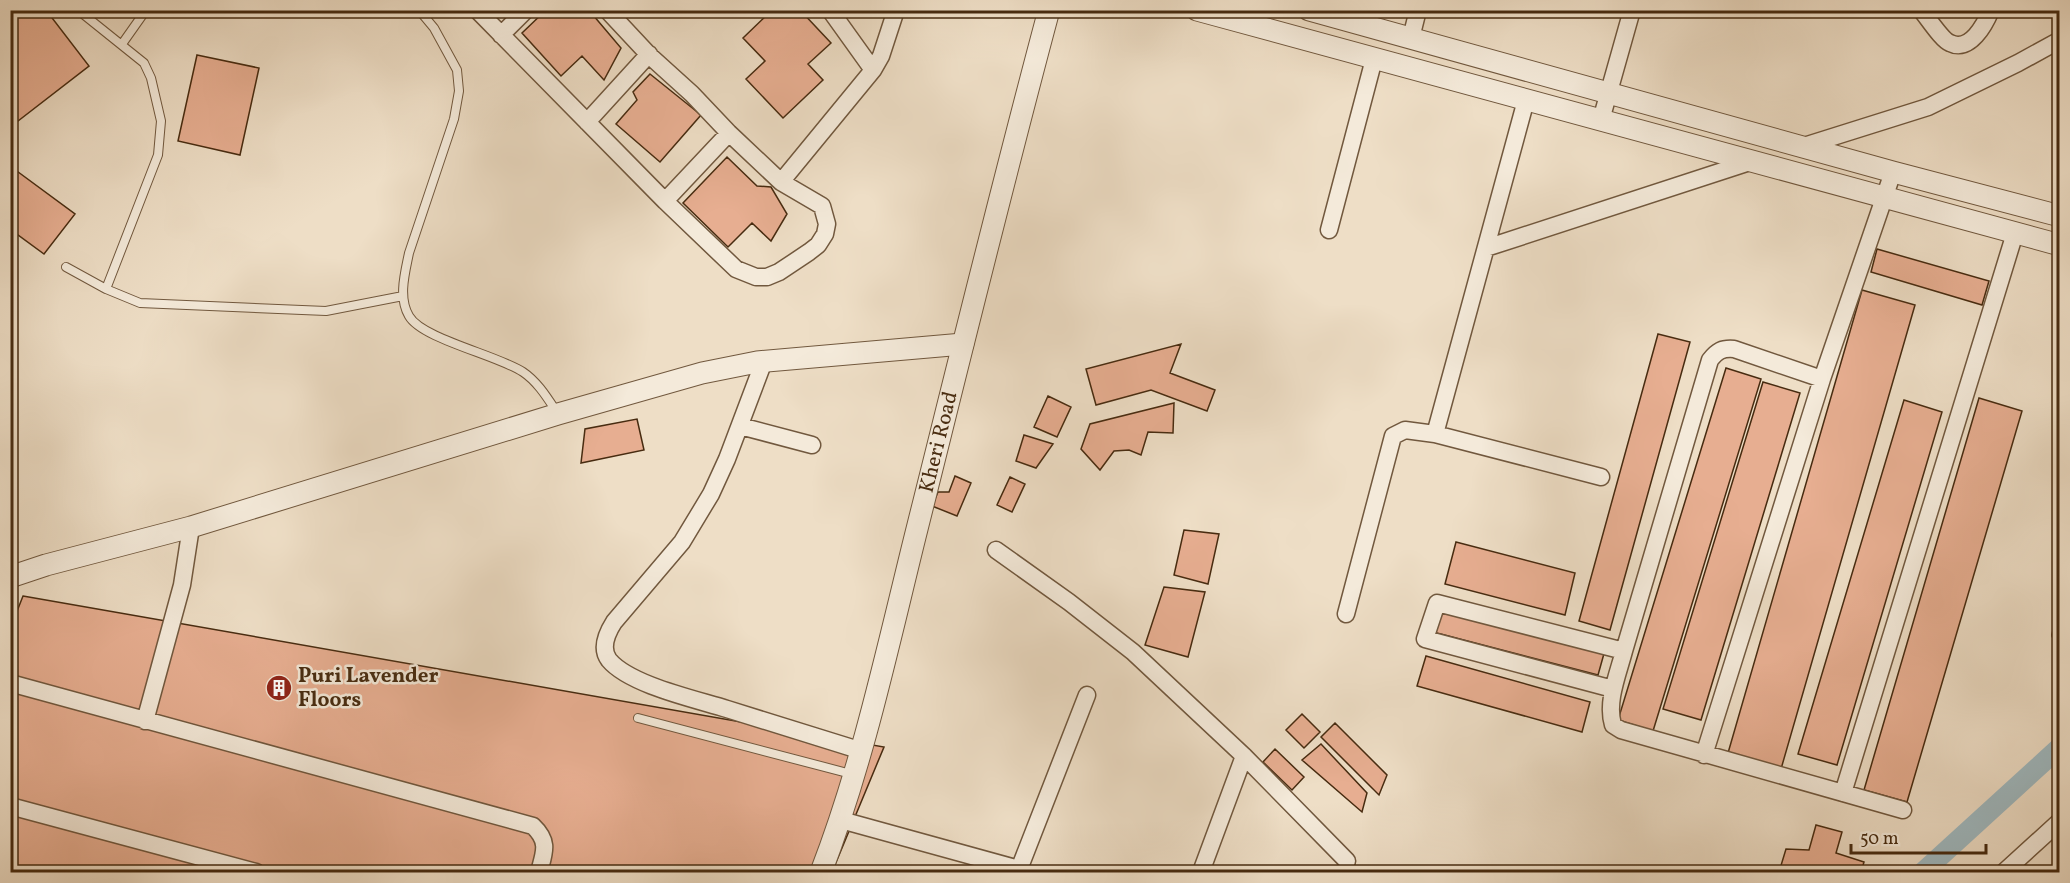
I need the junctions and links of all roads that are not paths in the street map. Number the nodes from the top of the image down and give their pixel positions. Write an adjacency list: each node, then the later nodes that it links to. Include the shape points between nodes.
1 (78, 10): 19 (lane)
2 (146, 10): 19 (lane)
3 (419, 10): 41 (lane, via 434,28 457,70 459,91 454,119 409,253)
4 (477, 10): 16 (street)
5 (526, 10): 16 (street)
6 (607, 10): 20 (street)
7 (830, 10): 22 (street)
8 (896, 10): 22 (street)
9 (1049, 10): 42 (street, Kheri Road)
10 (1197, 10): 21 (street)
11 (1309, 10): 17 (street)
12 (1418, 10): 17 (street)
13 (1632, 10): 23 (street)
14 (1921, 10): 15 (street, via 1948,43 1956,45 1975,37)
15 (1991, 10)
16 (501, 35): 26 (street)
17 (1411, 38): 23 (street)
18 (2060, 40): 28 (street, via 1928,107)
19 (122, 44): 40 (lane, via 144,63 151,78 161,136 158,155)
20 (649, 54): 26 (street); 27 (street)
21 (1374, 59): 24 (street); 35 (street)
22 (873, 70): 31 (street)
23 (1609, 94): 25 (street); 28 (street)
24 (1526, 100): 25 (street); 38 (street)
25 (1601, 120): 29 (street)
26 (587, 122): 33 (street)
27 (729, 133): 31 (street); 33 (street)
28 (1804, 146): 30 (street)
29 (1753, 160): 32 (street); 38 (street)
30 (1893, 172): 32 (street); 34 (street)
31 (781, 182): 33 (street, via 822,206 827,224 818,245 767,277 756,277 736,268)
32 (1885, 196): 36 (street); 44 (street)
33 (665, 201)
34 (2060, 216)
35 (1329, 231)
36 (2014, 233): 37 (street); 66 (street)
37 (2060, 245)
38 (1486, 248): 47 (street)
39 (66, 267): 40 (lane)
40 (106, 289): 41 (lane, via 140,303 309,311)
41 (403, 296): 45 (lane, via 409,317 416,325 524,372)
42 (963, 344): 43 (street); 62 (street, Kheri Road)
43 (764, 361): 45 (street, via 702,373); 46 (street)
44 (1822, 378): 56 (street, via 1734,349 1717,351 1710,360); 63 (street)
45 (558, 414): 50 (street)
46 (740, 426): 48 (street); 62 (street, via 711,494 682,542 614,622 604,648 616,666 638,680)
47 (1435, 434): 49 (street); 53 (street, via 1405,430 1393,436)
48 (812, 445)
49 (1601, 477)
50 (191, 527): 52 (street); 61 (street, via 182,585)
51 (996, 550): 64 (street, via 1133,652)
52 (10, 577)
53 (1346, 614)
54 (2060, 621): 55 (lane)
55 (2056, 635)
56 (1624, 651): 58 (street); 58 (street, via 1437,603 1425,639)
57 (10, 683): 61 (street)
58 (1613, 689): 63 (street, via 1613,725)
59 (1087, 695): 72 (street)
60 (638, 718): 65 (lane)
61 (145, 721): 74 (street, via 533,826 541,834 545,848)
62 (862, 751): 65 (street, Kheri Road)
63 (1704, 755): 66 (street)
64 (1244, 756): 71 (street); 76 (street)
65 (855, 775): 69 (street, Kheri Road)
66 (1843, 793): 68 (street)
67 (10, 806): 73 (street)
68 (1903, 810)
69 (841, 820): 72 (street); 75 (street, Kheri Road)
70 (2060, 821): 77 (street)
71 (1347, 861)
72 (1018, 871)
73 (256, 873)
74 (539, 873)
75 (821, 873)
76 (1201, 873)
77 (2004, 873)

